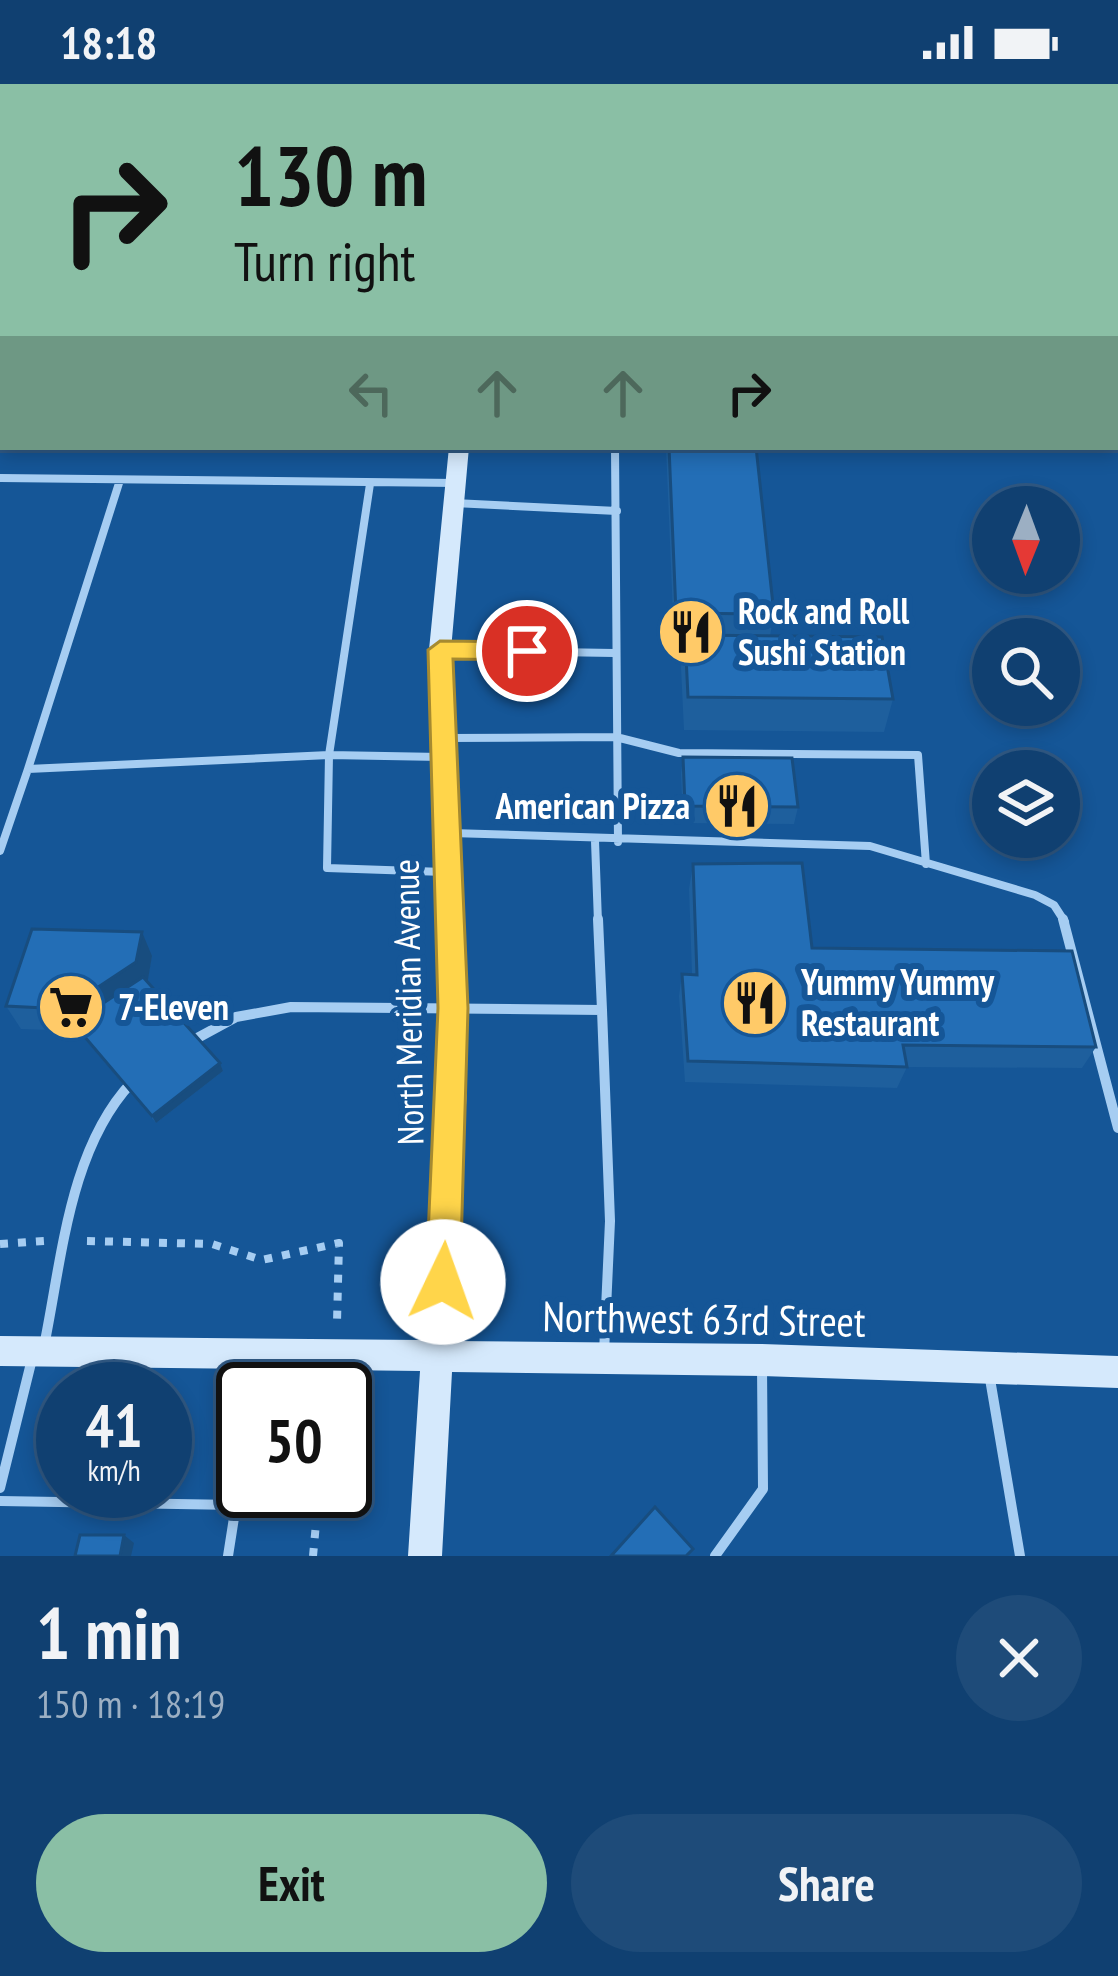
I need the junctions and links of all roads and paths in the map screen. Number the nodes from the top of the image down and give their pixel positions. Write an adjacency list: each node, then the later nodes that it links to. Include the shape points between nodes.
1 (459, 450): 6 (main road, North Meridian Avenue)
2 (615, 450): 7 (lane)
3 (0, 478): 4 (lane)
4 (120, 479): 5 (lane); 13 (lane)
5 (370, 484): 6 (lane); 12 (lane)
6 (454, 493): 7 (lane); 8 (main road, North Meridian Avenue)
7 (617, 511): 9 (lane)
8 (440, 650): 9 (lane); 11 (main road, North Meridian Avenue)
9 (614, 653): 10 (lane)
10 (616, 736): 11 (lane); 16 (lane); 18 (lane, via 679,753 919,755)
11 (441, 748): 12 (lane); 14 (main road, North Meridian Avenue)
12 (329, 755): 13 (lane); 19 (lane, via 327,868)
13 (28, 769): 17 (lane)
14 (446, 833): 15 (lane); 19 (main road, North Meridian Avenue)
15 (595, 842): 16 (lane); 21 (lane)
16 (618, 842): 18 (lane, via 870,846)
17 (0, 851)
18 (926, 864): 24 (lane, via 1054,905 1066,923)
19 (448, 872): 20 (main road, North Meridian Avenue)
20 (453, 1008): 21 (lane); 22 (lane, via 262,1010 206,1031); 31 (main road, North Meridian Avenue)
21 (602, 1010): 32 (lane, via 610,1221)
22 (172, 1055)
23 (137, 1078): 29 (lane, via 108,1106 95,1134)
24 (1118, 1128)
25 (17, 1241): 27 (path)
26 (106, 1241): 30 (path, via 212,1244 262,1260 339,1243)
27 (0, 1244)
28 (0, 1351): 29 (main road, Northwest 63rd Street)
29 (38, 1351): 30 (main road, Northwest 63rd Street); 36 (lane)
30 (334, 1355): 31 (main road, Northwest 63rd Street)
31 (439, 1355): 32 (main road, Northwest 63rd Street); 41 (main road, North Meridian Avenue)
32 (603, 1358): 33 (main road, Northwest 63rd Street)
33 (763, 1360): 34 (main road, Northwest 63rd Street); 42 (lane, via 763,1489)
34 (988, 1368): 35 (main road, Northwest 63rd Street); 43 (lane)
35 (1118, 1372)
36 (0, 1488)
37 (0, 1501): 39 (lane, via 236,1505)
38 (317, 1518): 40 (path)
39 (229, 1556)
40 (313, 1556)
41 (425, 1556)
42 (715, 1556)
43 (1020, 1556)

